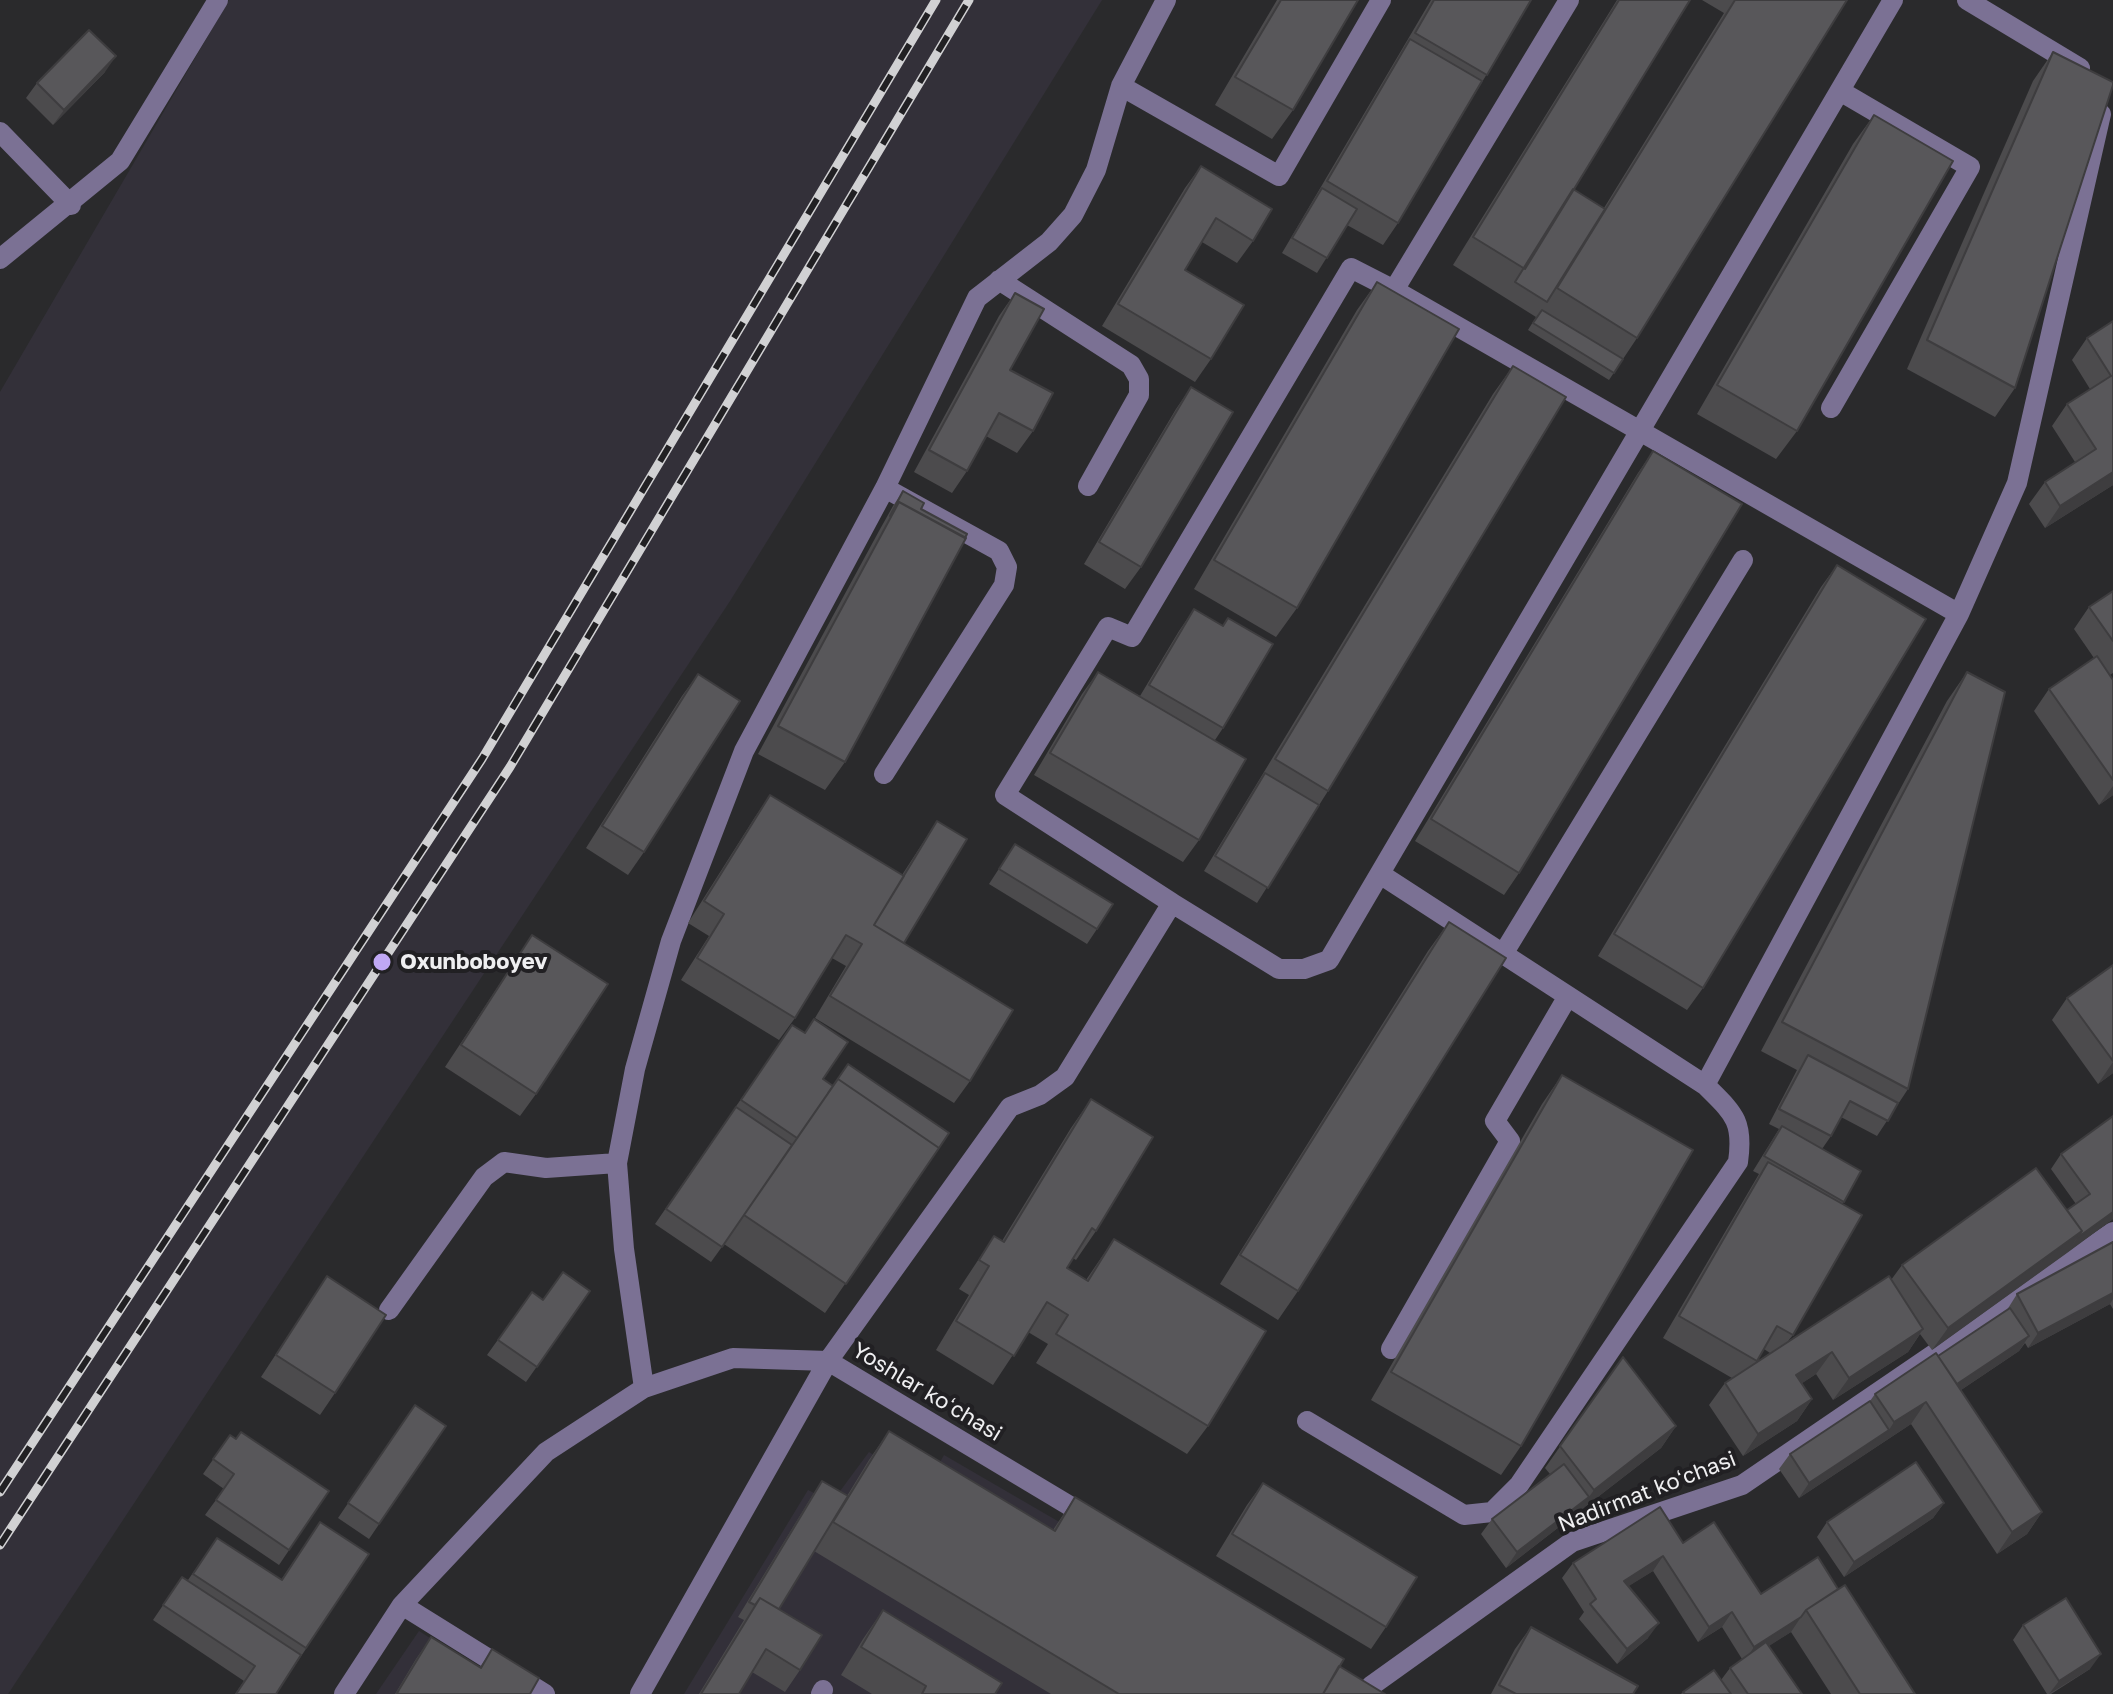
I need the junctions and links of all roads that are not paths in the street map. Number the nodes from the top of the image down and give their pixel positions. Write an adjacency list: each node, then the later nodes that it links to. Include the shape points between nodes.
1 (219, 0): 12 (street, via 120,161)
2 (1166, 0): 8 (street)
3 (1381, 0): 8 (street, via 1279,176)
4 (1569, 0): 15 (street)
5 (1893, 0): 9 (street)
6 (1967, 0): 7 (street)
7 (2094, 76)
8 (1121, 86): 14 (street, via 1096,170 1073,215 1049,242)
9 (1840, 91): 16 (street, via 1970,167); 17 (street)
10 (2105, 98): 21 (street, via 2017,483)
11 (0, 132): 12 (street)
12 (71, 205): 13 (street)
13 (0, 259)
14 (999, 280): 18 (street, via 1131,365 1139,379 1139,395); 19 (street, via 977,298)
15 (1394, 290): 17 (street); 24 (street, via 1351,268 1132,637 1108,627 1005,795)
16 (1831, 408)
17 (1640, 431): 21 (street); 23 (street)
18 (1088, 486)
19 (885, 488): 22 (street, via 999,551 1007,567 1004,585); 28 (street, via 744,751 671,941 635,1069)
20 (1743, 560): 25 (street)
21 (1959, 614): 27 (street)
22 (884, 774)
23 (1380, 874): 24 (street, via 1329,960 1304,969 1279,969); 25 (street)
24 (1172, 903): 32 (street, via 1065,1077 1010,1107)
25 (1503, 954): 26 (street)
26 (1568, 996): 27 (street); 31 (street, via 1495,1121 1510,1141)
27 (1705, 1085): 34 (street, via 1731,1111 1742,1132 1738,1162 1519,1485 1492,1512 1464,1515)
28 (617, 1163): 30 (street, via 546,1168 504,1162 484,1177); 33 (street)
29 (2113, 1232): 37 (street, Nadirmat koʻchasi, via 1742,1485 1572,1542)
30 (389, 1310)
31 (1391, 1349)
32 (828, 1361): 33 (street, Yoshlar koʻchasi, via 733,1358); 35 (street, Yoshlar koʻchasi); 40 (street)
33 (644, 1388): 36 (street, Yoshlar koʻchasi, via 546,1452)
34 (1307, 1421)
35 (1113, 1532)
36 (402, 1605): 38 (street, Yoshlar koʻchasi); 39 (street)
37 (1369, 1686)
38 (344, 1694)
39 (545, 1694)
40 (640, 1694)

